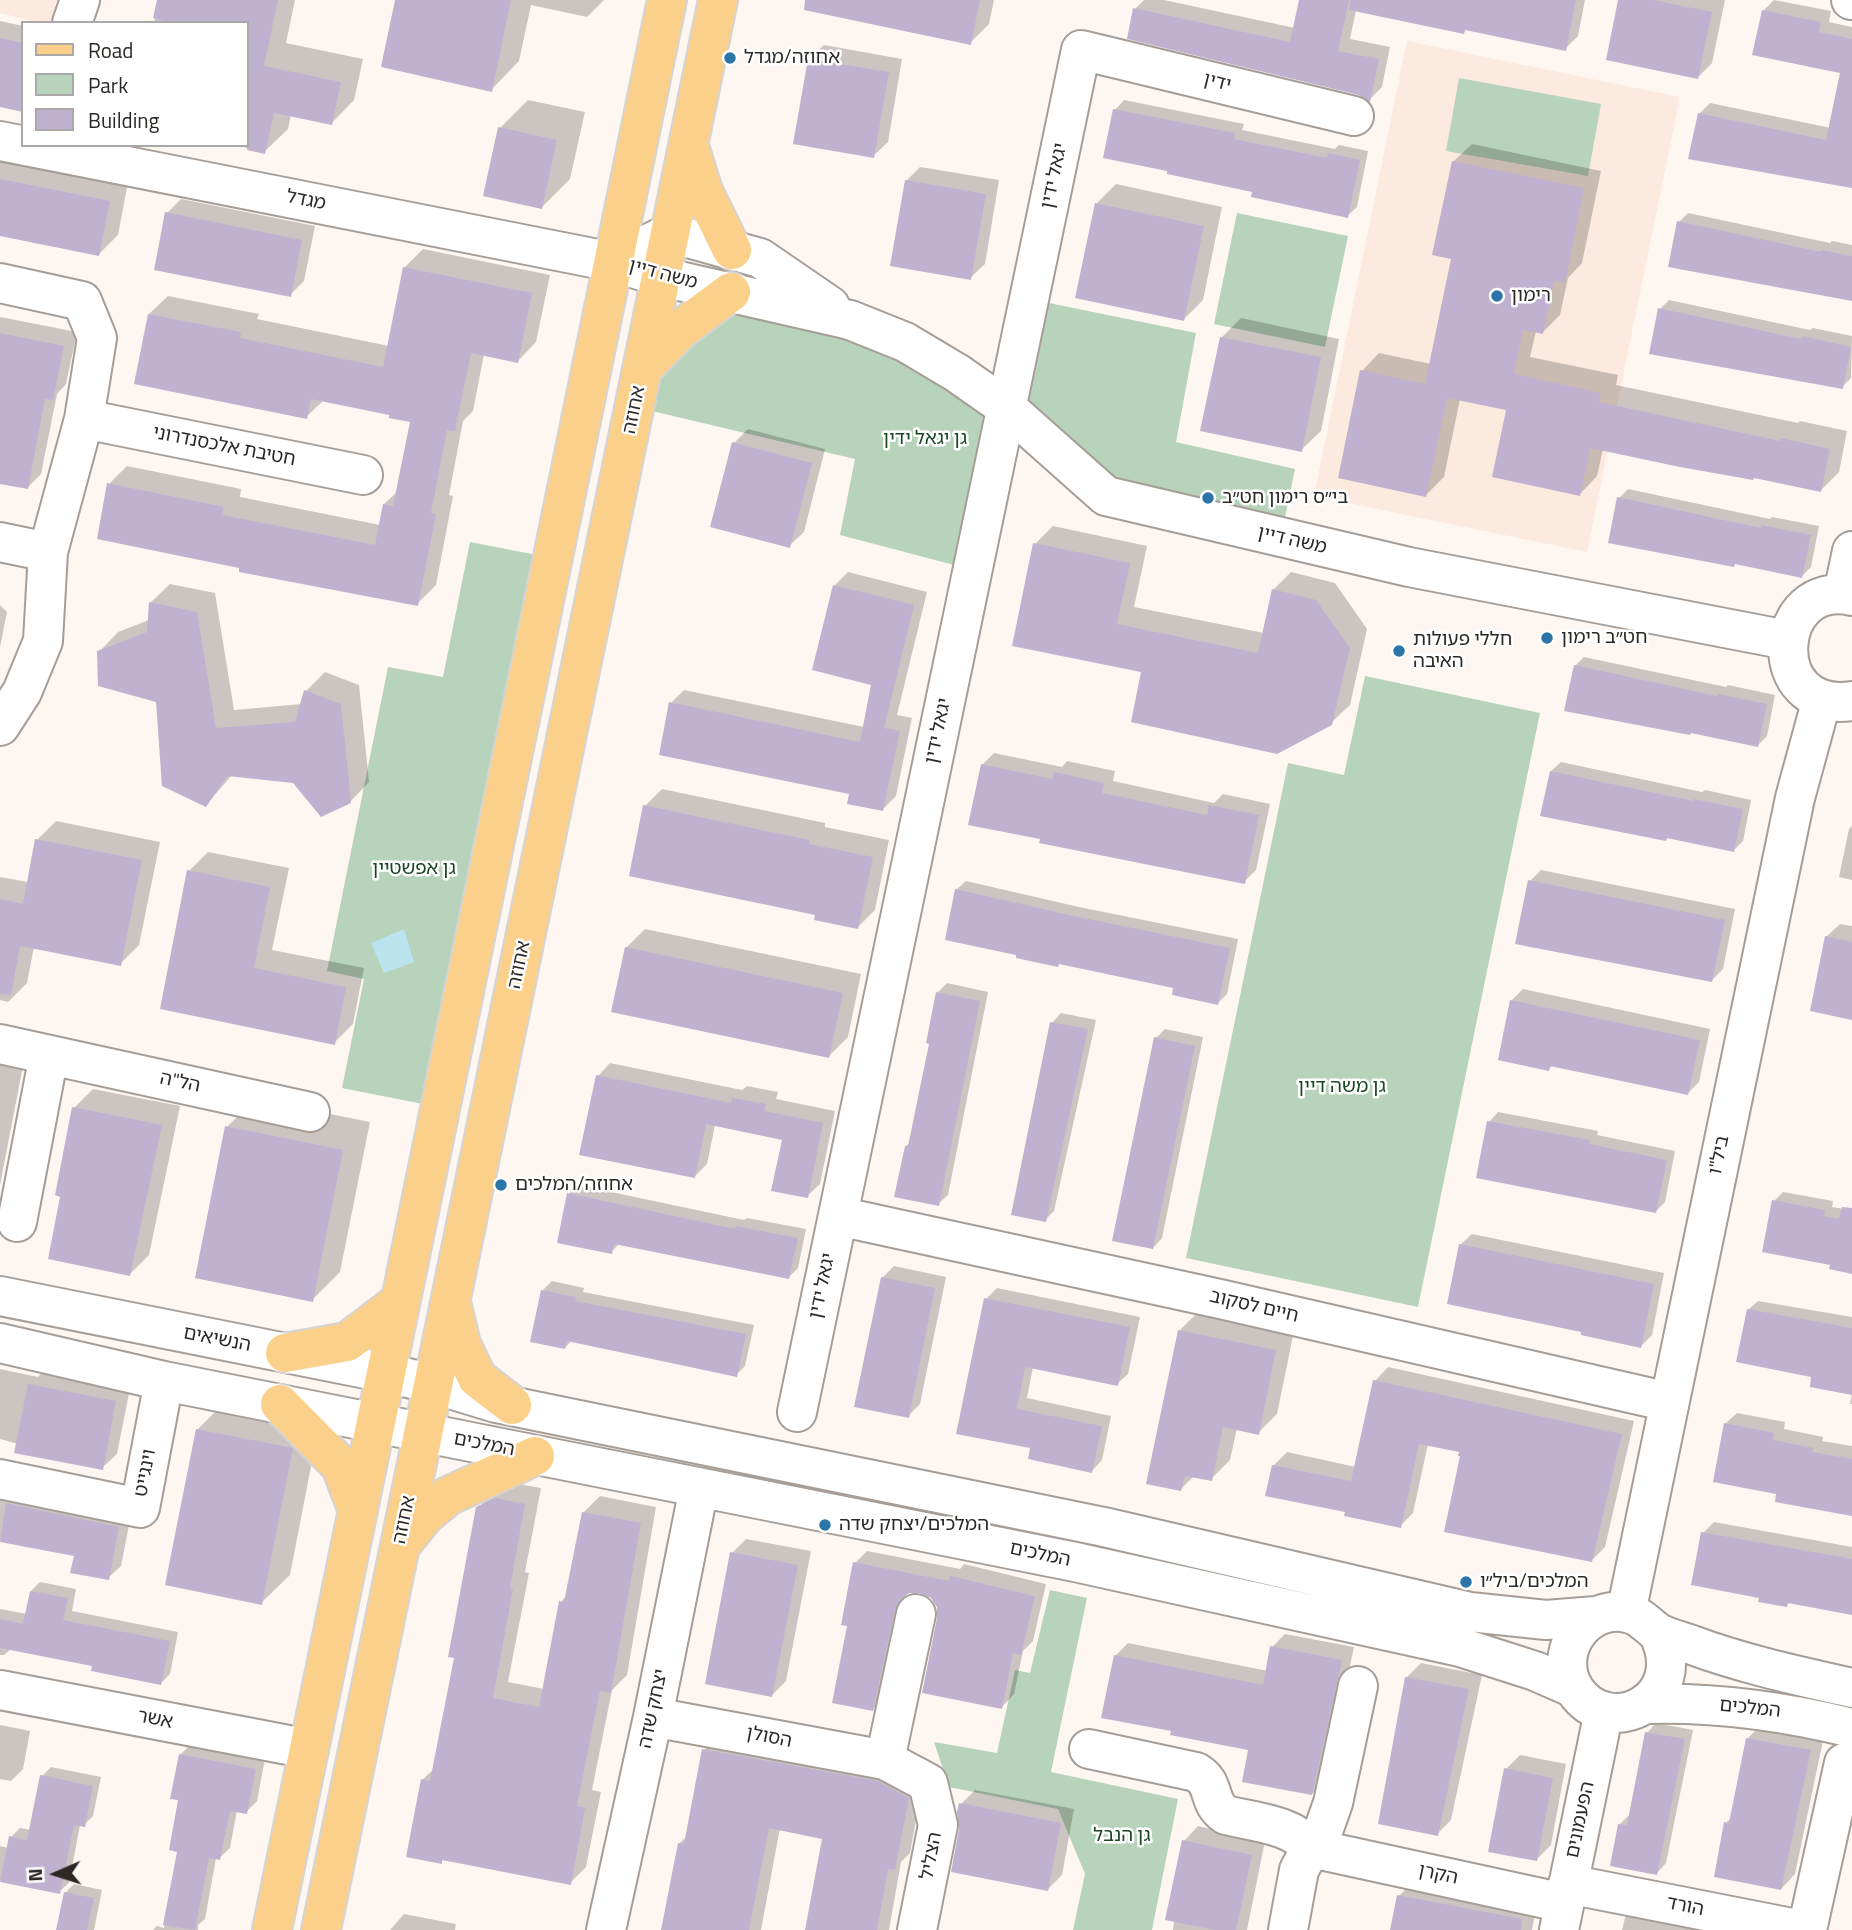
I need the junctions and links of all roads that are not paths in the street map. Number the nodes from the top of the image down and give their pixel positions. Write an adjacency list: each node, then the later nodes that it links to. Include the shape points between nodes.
1 (80, 0): 4 (street)
2 (667, 0): 13 (main road)
3 (718, 0): 9 (main road, אחוזה)
4 (73, 21)
5 (1081, 50): 6 (street, ידין); 19 (street, יגאל ידין)
6 (1353, 116)
7 (0, 141): 8 (street, מגדל)
8 (21, 144)
9 (688, 144): 11 (main road, אחוזה); 12 (main road, via 703,191)
10 (41, 147): 13 (street, מגדל)
11 (670, 233): 12 (street, משה דיין); 13 (street, משה דיין); 14 (main road, אחוזה)
12 (732, 250): 17 (street, משה דיין, via 760,258)
13 (613, 261): 14 (street, משה דיין); 36 (main road)
14 (662, 277): 16 (street, משה דיין); 18 (main road, אחוזה)
15 (0, 283): 20 (street, via 82,301 97,338)
16 (731, 292): 17 (street, משה דיין); 18 (main road, via 681,329)
17 (850, 320): 19 (street, משה דיין, via 905,342)
18 (644, 367): 35 (main road, אחוזה)
19 (1007, 408): 26 (street, משה דיין, via 1106,496 1409,567); 32 (street, יגאל ידין)
20 (84, 419): 21 (street, חטיבת אלכסנדרוני); 24 (street)
21 (363, 475)
22 (0, 541): 24 (street)
23 (1852, 551): 25 (street)
24 (48, 552): 28 (street, via 43,641 22,692)
25 (1848, 595): 26 (street, via 1828,596 1807,607 1792,624)
26 (1787, 640): 27 (street, via 1794,676 1806,690)
27 (1837, 700): 42 (street, ביל"ו, via 1793,811)
28 (0, 726)
29 (0, 1044): 30 (street, הל"ה)
30 (50, 1055): 31 (street, הל"ה); 33 (street)
31 (310, 1112)
32 (838, 1216): 42 (street, חיים לסקוב); 45 (street, יגאל ידין)
33 (17, 1222)
34 (0, 1296): 38 (street, הנשיאים)
35 (451, 1300): 41 (main road, אחוזה); 44 (main road, via 461,1344 477,1378)
36 (401, 1301): 38 (main road, via 347,1342); 39 (main road)
37 (0, 1343): 40 (street)
38 (285, 1353): 39 (street, הנשיאים)
39 (386, 1373): 41 (street, הנשיאים); 46 (main road)
40 (164, 1381): 43 (street); 49 (street, וינגייט, via 140,1508)
41 (434, 1384): 44 (street, המלכים); 47 (main road, אחוזה)
42 (1669, 1402): 54 (street, ביל"ו)
43 (280, 1404): 46 (street); 51 (main road, via 341,1466)
44 (512, 1405): 54 (street, המלכים, via 1104,1527 1470,1612 1546,1620)
45 (797, 1412)
46 (376, 1423): 47 (street, המלכים); 51 (main road)
47 (424, 1433): 48 (street, המלכים); 52 (main road, אחוזה)
48 (536, 1456): 50 (street, המלכים); 52 (main road, via 448,1496 425,1515)
49 (0, 1479)
50 (699, 1488): 59 (street, המלכים, via 944,1535 1460,1647 1535,1671); 61 (street, יצחק שדה)
51 (358, 1511): 63 (main road)
52 (400, 1547): 70 (main road, אחוזה)
53 (916, 1614): 65 (street)
54 (1611, 1615): 55 (street, via 1646,1621); 59 (street, via 1582,1625 1567,1656 1568,1672)
55 (1658, 1633): 57 (street, המלכים); 60 (street, via 1668,1664 1664,1682)
56 (1358, 1686): 67 (street, via 1334,1804 1322,1835)
57 (1852, 1688)
58 (0, 1690): 63 (street, אשר)
59 (1589, 1700): 60 (street, via 1625,1712); 68 (street, הפעמונים)
60 (1646, 1704): 62 (street, המלכים, via 1685,1703 1793,1714)
61 (653, 1717): 65 (street, הסולן); 71 (street, יצחק שדה)
62 (1848, 1745): 74 (street, הורד)
63 (309, 1749): 69 (main road)
64 (1088, 1749): 67 (street, הקרן, via 1196,1772 1209,1783 1217,1810 1291,1832)
65 (885, 1760): 66 (street, הסולן)
66 (928, 1783): 72 (street, הצליל, via 938,1825)
67 (1311, 1848): 68 (street, הקרן); 73 (street, via 1299,1870)
68 (1564, 1906): 74 (street, הורד)
69 (272, 1930)
70 (321, 1930)
71 (606, 1930)
72 (917, 1930)
73 (1288, 1930)
74 (1804, 1930)

